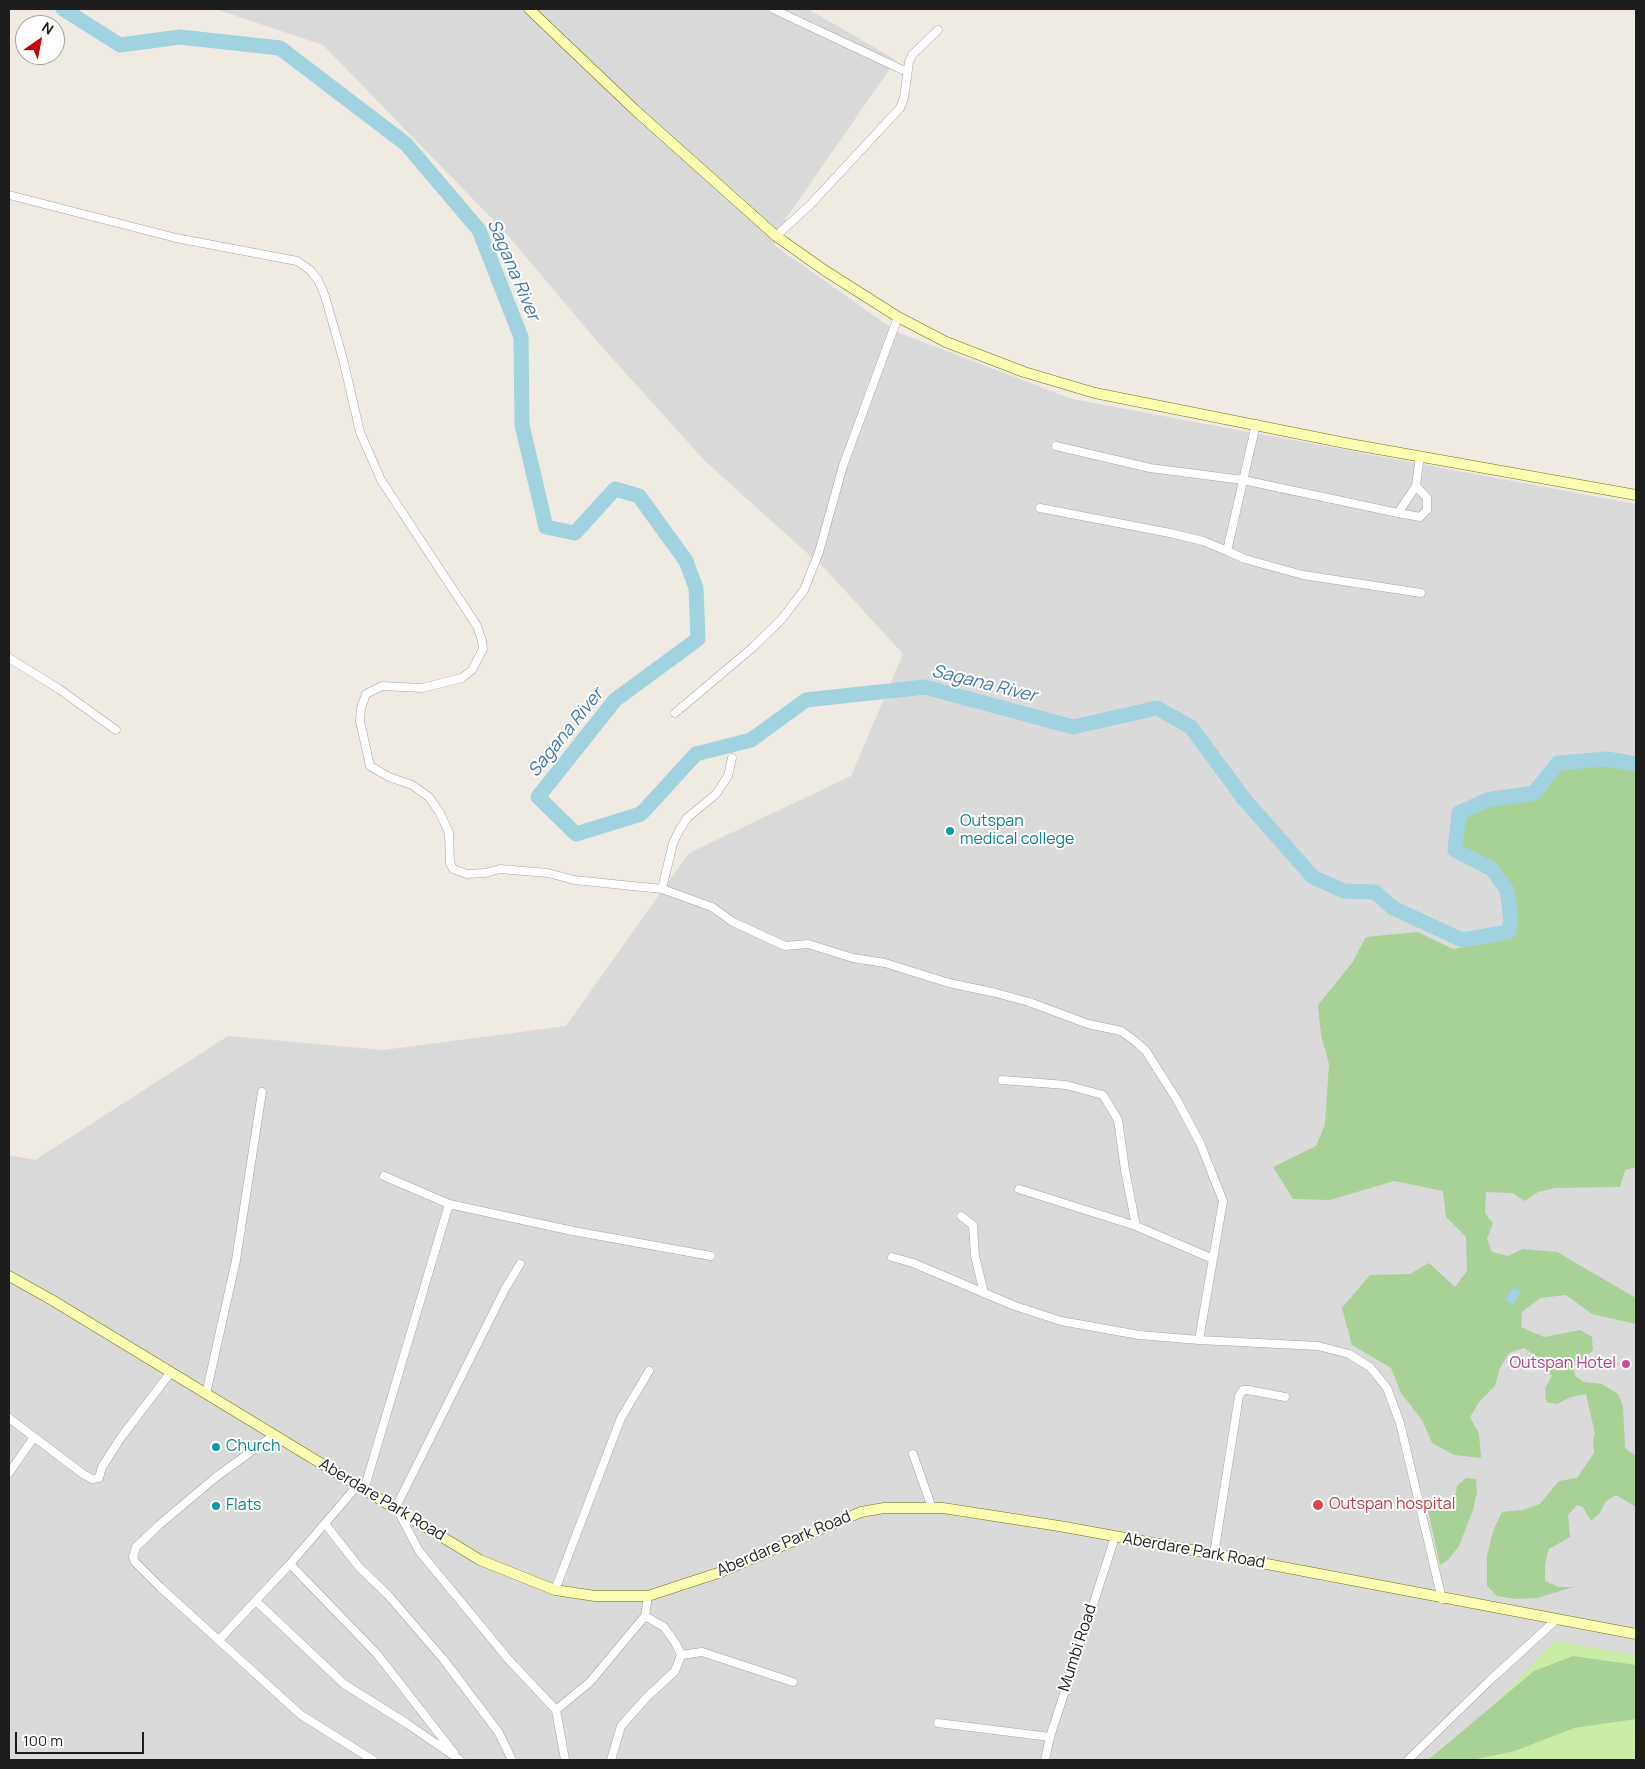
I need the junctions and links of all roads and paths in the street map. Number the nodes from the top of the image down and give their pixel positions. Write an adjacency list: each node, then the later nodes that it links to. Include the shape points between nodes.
1 (529, 9): 6 (street, via 635,110)
2 (773, 9): 4 (street)
3 (938, 30): 4 (street, via 912,55)
4 (907, 72): 6 (street, via 900,108 810,205)
5 (9, 195): 22 (street, via 176,238 297,261 310,270 325,296 360,432 381,480 477,626 483,649 472,670 462,678 422,688 382,686 366,694 360,721 370,766 412,785 429,797 449,833 450,863 454,869 466,874 500,869 548,873 574,880)
6 (776, 236): 7 (street)
7 (898, 317): 8 (street, via 946,342 1062,384 1140,403); 19 (street, via 843,466 804,590 781,620 751,649)
8 (1256, 424): 10 (street); 11 (street)
9 (1056, 446): 11 (street, via 1150,468)
10 (1420, 456): 12 (street); 13 (street)
11 (1243, 480): 15 (street); 16 (street)
12 (1416, 486): 15 (street); 15 (street, via 1427,498 1428,510 1420,517)
13 (1636, 494)
14 (1040, 508): 16 (street, via 1170,533)
15 (1398, 513)
16 (1227, 551): 17 (street, via 1244,559 1303,575)
17 (1421, 593)
18 (9, 658): 20 (street)
19 (675, 713)
20 (116, 730)
21 (732, 758): 22 (street, via 728,776 716,794 687,818 673,842)
22 (662, 889): 32 (street, via 712,907 733,922 785,946 808,944 1004,995 1120,1032 1135,1041 1146,1051 1177,1100 1218,1187 1223,1201)
23 (1002, 1080): 29 (street, via 1066,1085 1103,1095 1118,1120)
24 (262, 1092): 39 (street, via 236,1260)
25 (384, 1176): 27 (street)
26 (1019, 1188): 29 (street)
27 (449, 1204): 30 (street); 46 (street)
28 (961, 1216): 35 (street, via 973,1225 975,1256)
29 (1136, 1226): 32 (street)
30 (711, 1256)
31 (892, 1257): 35 (street)
32 (1214, 1259): 36 (street)
33 (520, 1264): 47 (street)
34 (9, 1276): 38 (street, Aberdare Park Road)
35 (984, 1293): 36 (street, via 1043,1315 1098,1329)
36 (1200, 1340): 55 (street, via 1318,1346 1350,1354 1370,1367 1387,1388 1400,1423)
37 (648, 1371): 53 (street, via 621,1418)
38 (172, 1372): 39 (street, Aberdare Park Road); 43 (street, via 122,1436 102,1466 99,1478 92,1479 83,1474)
39 (206, 1394): 42 (street, Aberdare Park Road)
40 (1285, 1397): 51 (street, via 1248,1390 1243,1390 1240,1396)
41 (9, 1418): 43 (street)
42 (274, 1435): 46 (street, Aberdare Park Road); 60 (street, via 209,1483 159,1525 133,1552 135,1562)
43 (34, 1437): 45 (street)
44 (913, 1454): 48 (street)
45 (9, 1473)
46 (361, 1488): 47 (street, Aberdare Park Road); 49 (street)
47 (396, 1507): 53 (street, Aberdare Park Road, via 480,1560); 63 (street, via 419,1550)
48 (932, 1508): 50 (street, Aberdare Park Road); 54 (street, Aberdare Park Road, via 884,1508 861,1512 712,1575)
49 (326, 1525): 52 (street); 68 (street, via 359,1567 450,1666 499,1734)
50 (1115, 1537): 51 (street, Aberdare Park Road); 65 (street, Mumbi Road)
51 (1214, 1554): 55 (street, Aberdare Park Road)
52 (290, 1564): 56 (street); 67 (street, via 377,1654)
53 (555, 1590): 54 (street, Aberdare Park Road, via 595,1596)
54 (648, 1596): 57 (street)
55 (1442, 1599): 58 (street, Aberdare Park Road)
56 (256, 1602): 60 (street); 67 (street, via 344,1684)
57 (645, 1616): 61 (street, via 664,1628); 63 (street, via 590,1682)
58 (1557, 1619): 59 (street, Aberdare Park Road); 72 (street)
59 (1636, 1634)
60 (219, 1640): 66 (street, via 302,1715)
61 (681, 1656): 62 (street, via 702,1652); 70 (street, via 675,1671 621,1726)
62 (792, 1682)
63 (556, 1710): 69 (street)
64 (938, 1723): 65 (street)
65 (1050, 1737): 71 (street, Mumbi Road)
66 (373, 1760)
67 (459, 1760)
68 (512, 1760)
69 (565, 1760)
70 (611, 1760)
71 (1045, 1760)
72 (1408, 1760)

